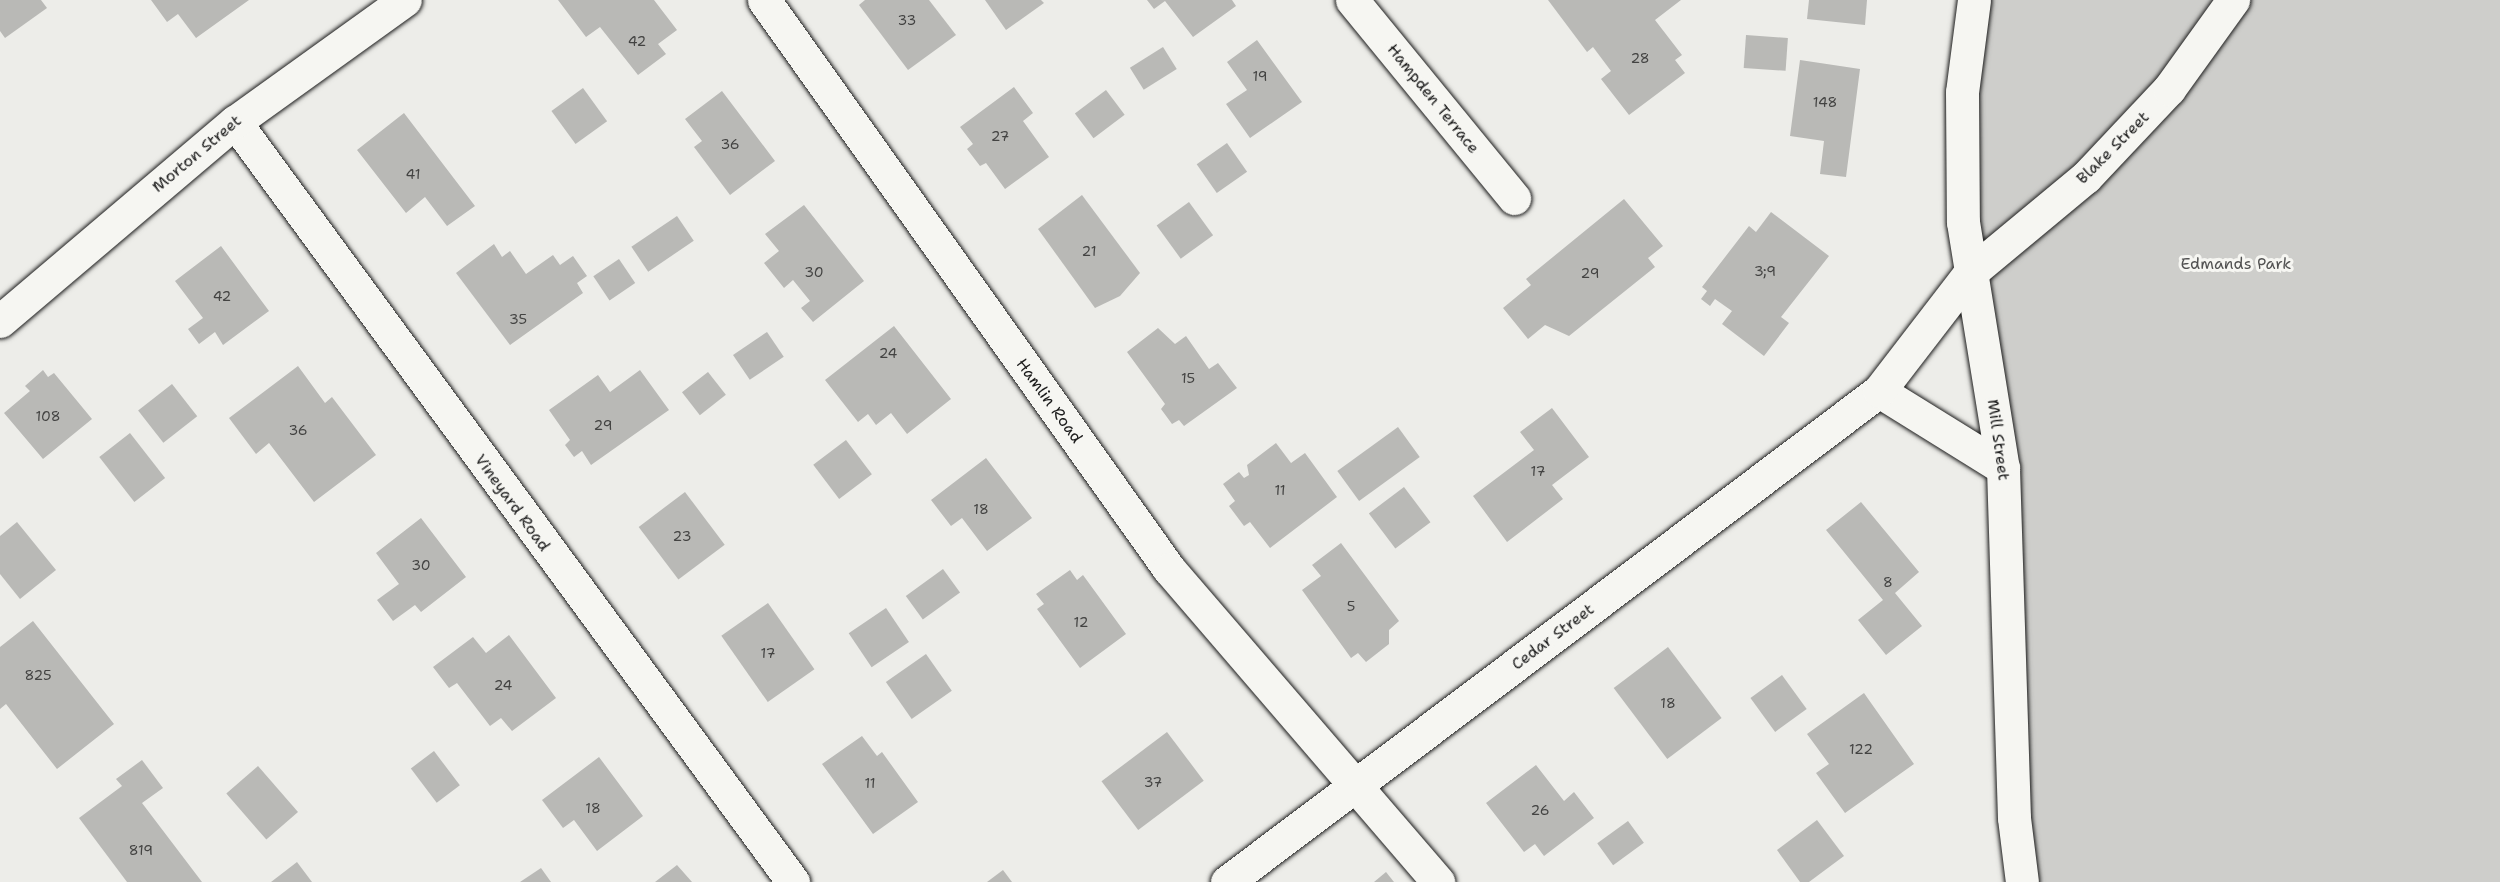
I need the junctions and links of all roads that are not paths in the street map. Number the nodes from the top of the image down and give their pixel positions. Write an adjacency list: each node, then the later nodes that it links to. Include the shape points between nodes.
1 (405, 0): 6 (street, Morton Street)
2 (764, 0): 13 (street, Hamlin Road, via 1169,569)
3 (1352, 0): 8 (street, Hampden Terrace)
4 (1974, 0): 9 (street, Mill Street, via 1959,155)
5 (2233, 0): 9 (street, Blake Street, via 2191,62 2129,134 2086,177)
6 (370, 12): 7 (street, Morton Street)
7 (235, 122): 10 (street, Morton Street); 14 (street, Vineyard Road)
8 (1514, 198)
9 (1969, 274): 11 (street, Cedar Street); 12 (street, Mill Street)
10 (0, 321)
11 (1879, 391): 12 (street); 13 (street, Cedar Street)
12 (2004, 468): 17 (street, Mill Street, via 2015,829)
13 (1357, 783): 15 (street, Cedar Street); 16 (street, Hamlin Road)
14 (793, 882)
15 (1227, 882)
16 (1438, 882)
17 (2022, 882)

